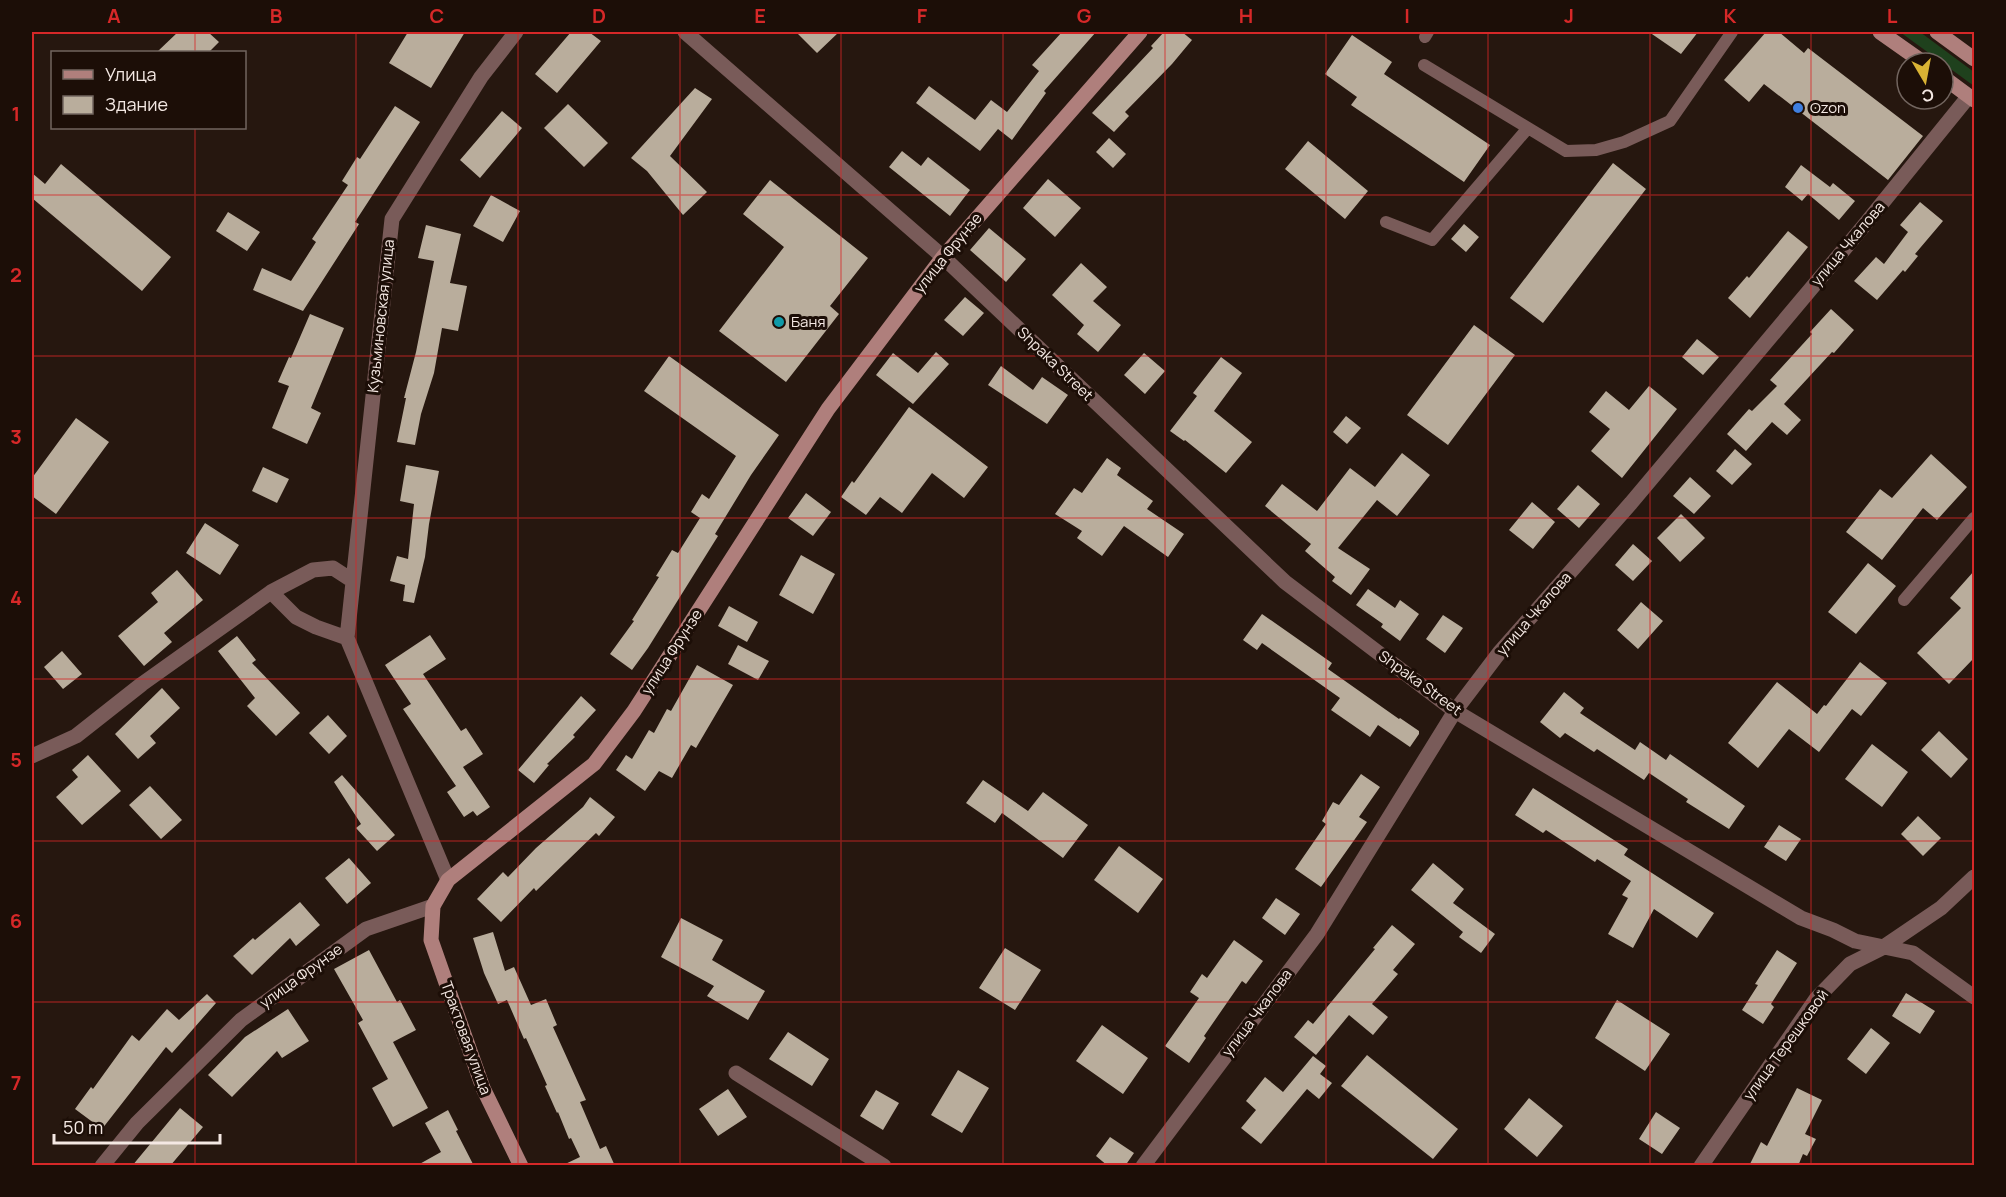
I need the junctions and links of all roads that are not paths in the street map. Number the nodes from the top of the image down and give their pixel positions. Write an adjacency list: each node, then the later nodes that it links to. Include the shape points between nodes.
1 (516, 32): 16 (street, Кузьминовская улица, via 481,77 392,219)
2 (686, 32): 14 (street, Shpaka Street)
3 (1140, 32): 14 (street, улица Фрунзе)
4 (1732, 32): 12 (lane, via 1671,121 1624,142 1596,150 1566,152)
5 (1880, 32): 7 (street)
6 (1937, 32): 8 (street)
7 (1907, 51)
8 (1974, 59)
9 (1424, 65): 12 (lane)
10 (1955, 86): 11 (street)
11 (1972, 98): 20 (street, улица Чкалова, via 1639,494 1499,653)
12 (1528, 128): 13 (lane, via 1432,240)
13 (1386, 222)
14 (943, 257): 20 (street, Shpaka Street, via 1285,582); 23 (street, улица Фрунзе, via 828,409 634,711 594,764)
15 (1974, 518): 18 (lane)
16 (353, 581): 17 (street, via 333,568 313,570); 19 (street, Кузьминовская улица)
17 (271, 592): 19 (street, via 296,617); 21 (street, via 76,736)
18 (1904, 600)
19 (347, 638): 23 (street, Кузьминовская улица)
20 (1455, 711): 25 (street, Shpaka Street, via 1801,918); 31 (street, улица Чкалова, via 1317,934)
21 (32, 756)
22 (1974, 877): 25 (street, улица Терешковой, via 1941,908)
23 (448, 880): 24 (street, улица Фрунзе)
24 (433, 906): 28 (street, улица Фрунзе, via 366,929 241,1020 137,1123); 29 (street, Трактовая улица, via 434,950 483,1088)
25 (1882, 948): 26 (street, Shpaka Street, via 1913,953); 32 (street, улица Терешковой, via 1850,964 1816,999)
26 (1974, 997)
27 (736, 1073): 30 (street)
28 (102, 1166)
29 (521, 1166)
30 (884, 1166)
31 (1143, 1166)
32 (1701, 1166)

